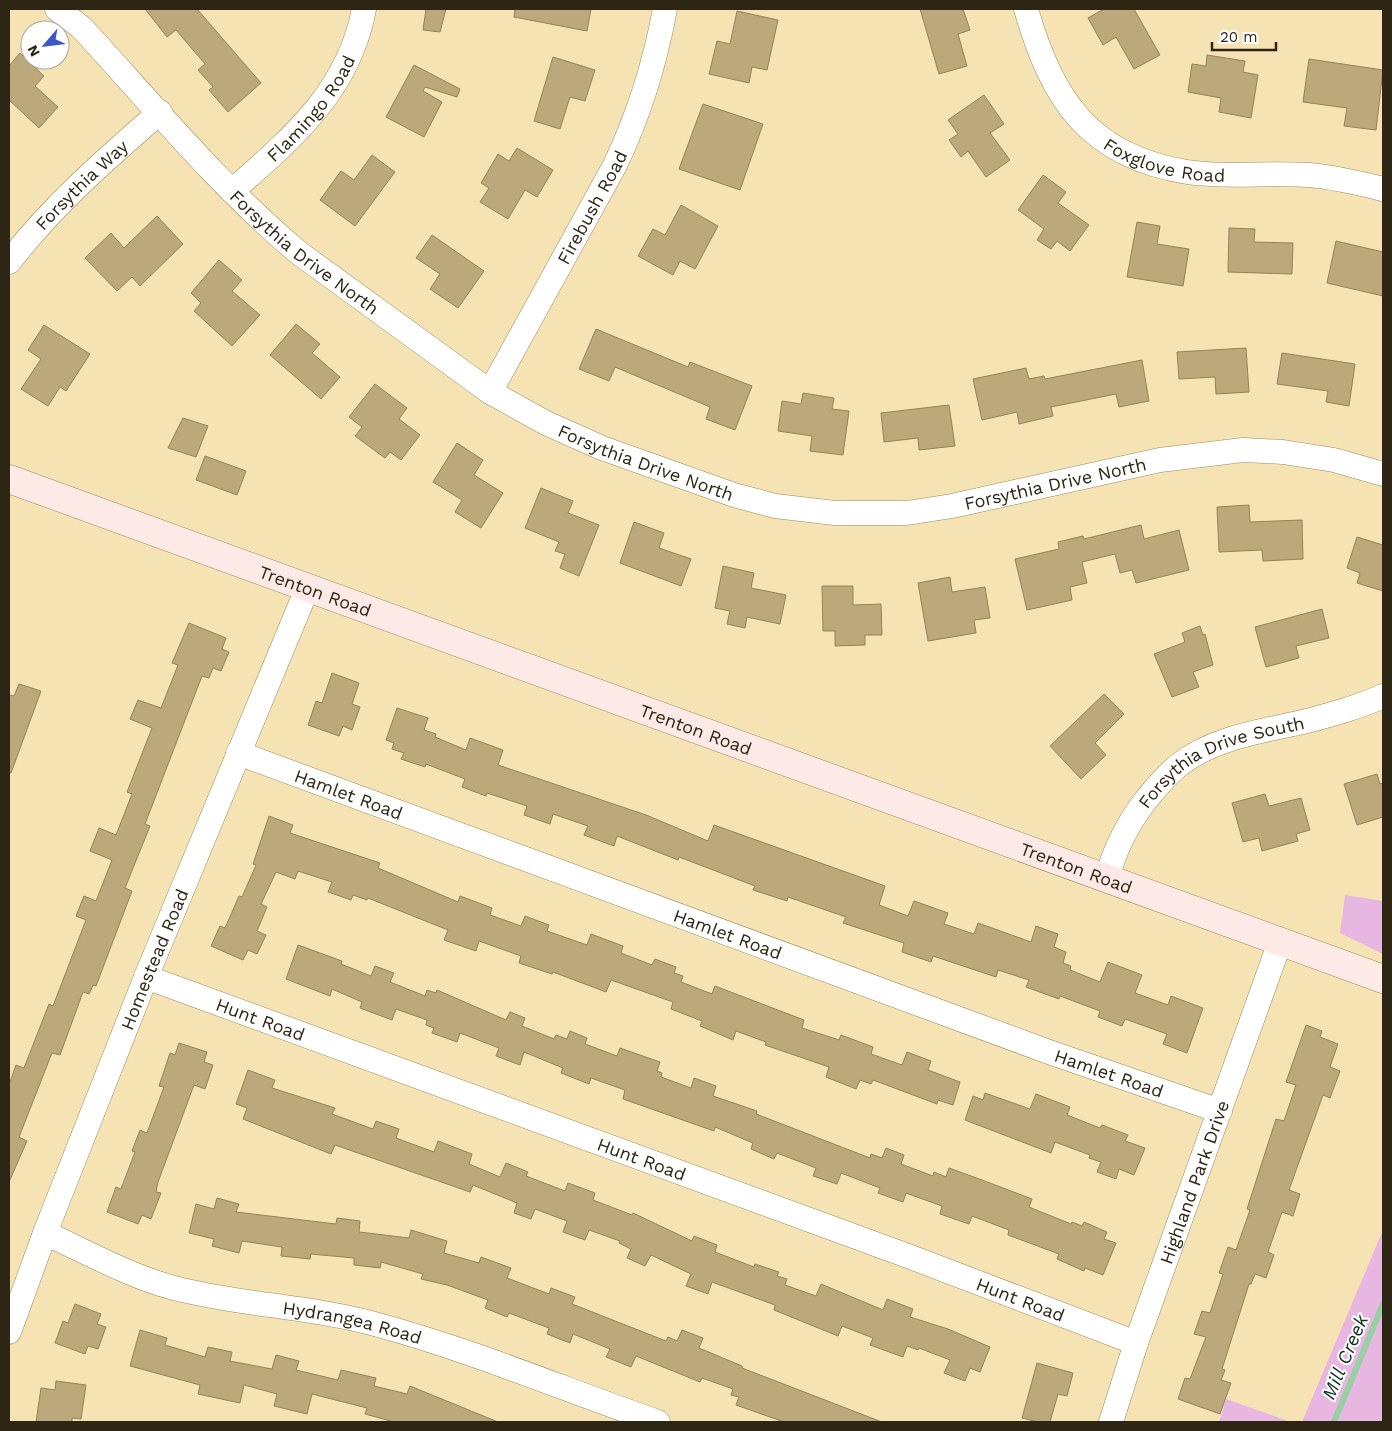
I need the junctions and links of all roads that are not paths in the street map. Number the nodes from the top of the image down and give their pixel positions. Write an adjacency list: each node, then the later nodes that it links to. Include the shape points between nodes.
1 (57, 9): 5 (street, Forsythia Drive North, via 81,27)
2 (364, 9): 7 (street, Flamingo Road, via 353,46 320,106 293,138)
3 (665, 9): 9 (street, Firebush Road, via 646,88 616,165)
4 (1026, 9): 6 (street, Foxglove Road, via 1037,49 1053,84 1067,105 1100,138 1114,147 1147,162 1189,172 1309,175)
5 (160, 112): 7 (street, Forsythia Drive North); 8 (street, Forsythia Way, via 42,221)
6 (1383, 189)
7 (232, 191): 9 (street, Forsythia Drive North, via 299,253)
8 (9, 262)
9 (490, 392): 10 (street, Forsythia Drive North, via 546,423 602,448 734,495 775,506 835,513 906,513 952,506 1160,460 1218,452 1283,452 1334,460)
10 (1383, 474)
11 (9, 479): 12 (main road, Trenton Road)
12 (307, 588): 14 (street, Homestead Road); 15 (main road, Trenton Road)
13 (1383, 696): 15 (street, Forsythia Drive South, via 1359,706 1230,740 1180,764 1164,778 1137,812 1117,846)
14 (238, 753): 17 (street, Homestead Road); 19 (street, Hamlet Road, via 1049,1052)
15 (1107, 879): 16 (main road, Trenton Road)
16 (1280, 942): 18 (main road, Trenton Road); 19 (street, Highland Park Drive)
17 (146, 977): 20 (street, Homestead Road); 22 (street, Hunt Road, via 908,1256)
18 (1383, 979)
19 (1220, 1111): 22 (street, Highland Park Drive)
20 (45, 1232): 21 (street, Homestead Road); 23 (street, Hydrangea Road, via 137,1275 173,1287 222,1299 368,1322 421,1337)
21 (9, 1331)
22 (1136, 1344): 24 (street, Highland Park Drive)
23 (658, 1422)
24 (1111, 1422)

